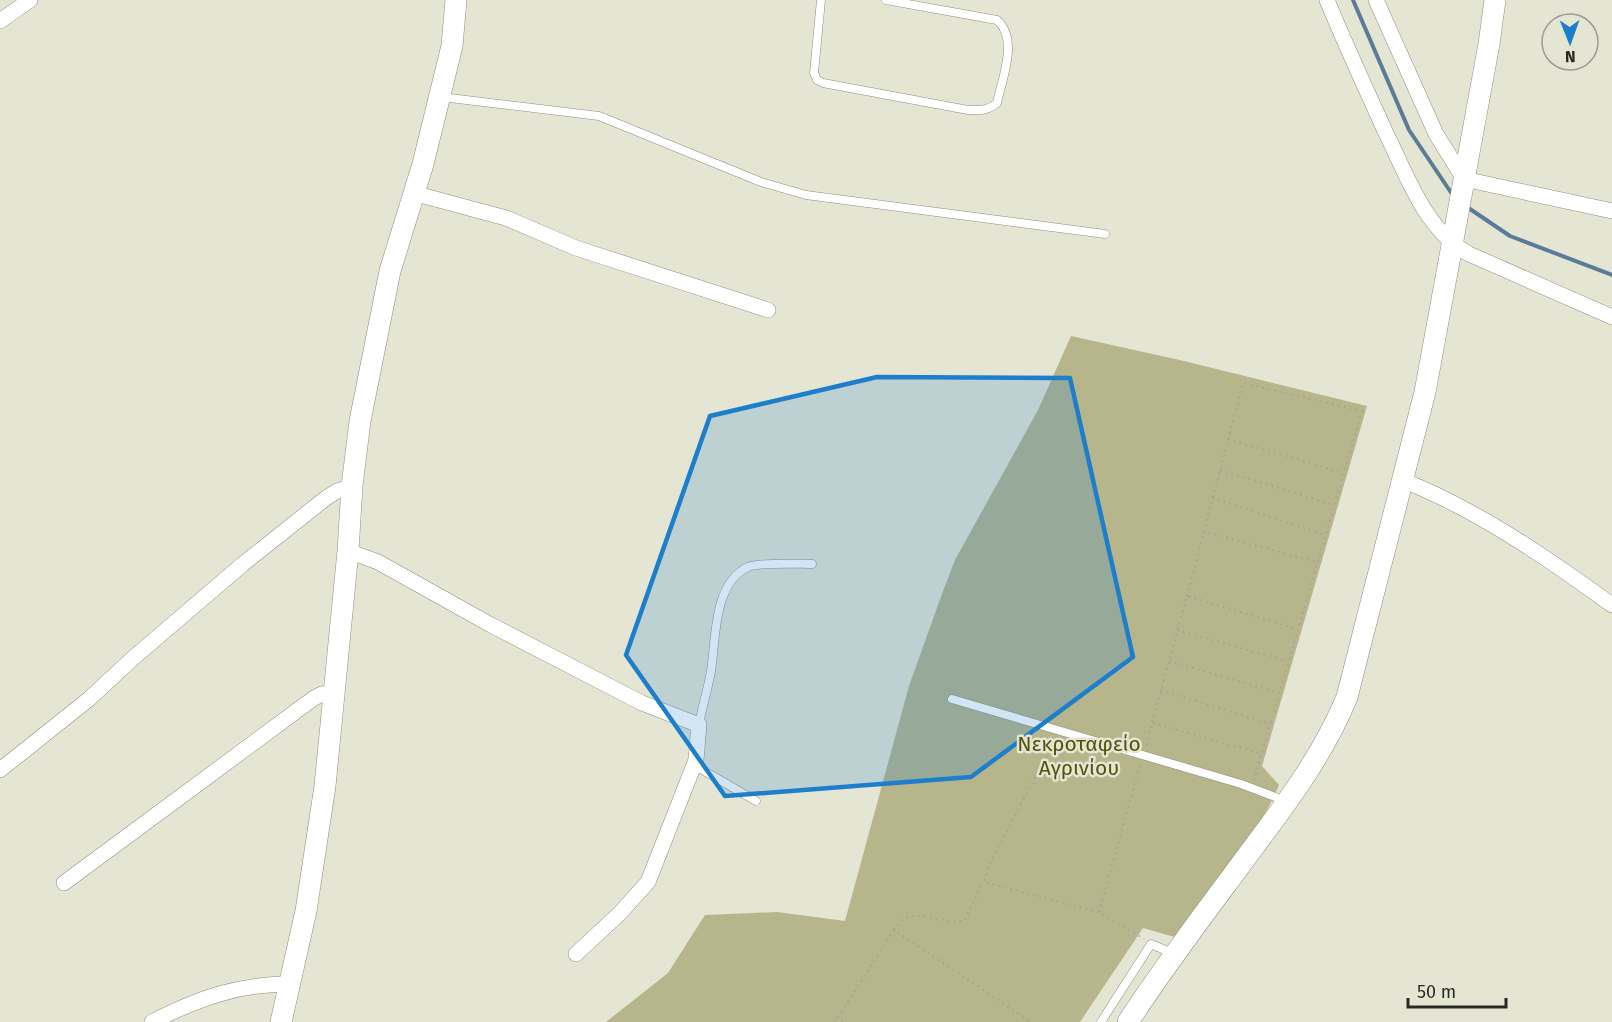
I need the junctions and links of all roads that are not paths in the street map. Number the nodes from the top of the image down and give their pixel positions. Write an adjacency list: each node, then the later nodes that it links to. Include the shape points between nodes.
1 (30, 0): 8 (street)
2 (456, 0): 9 (street, via 452,46)
3 (821, 0): 4 (lane, via 814,73 817,80 968,110 984,110 997,103 1008,54 1004,26 997,20)
4 (886, 0)
5 (1327, 0): 14 (street, via 1410,183 1431,219)
6 (1376, 0): 10 (street)
7 (1494, 0): 10 (street)
8 (0, 21)
9 (440, 96): 11 (street); 13 (lane, via 599,116 761,182 806,195)
10 (1463, 187): 12 (street); 14 (street)
11 (413, 193): 15 (street, via 506,218 576,248); 18 (street, via 390,271 372,356)
12 (1612, 211)
13 (1106, 234)
14 (1454, 234): 16 (street, via 1469,254); 17 (street, via 1425,392)
15 (768, 310)
16 (1612, 317)
17 (1402, 480): 21 (street, via 1434,492 1529,547); 28 (street, via 1347,697 1320,753)
18 (352, 486): 19 (street); 26 (street, via 326,498 243,564 89,699)
19 (348, 551): 22 (street); 24 (street, via 378,562 642,703)
20 (812, 564): 24 (lane, via 753,566 742,570 731,582 719,607)
21 (1612, 605)
22 (336, 692): 29 (street, via 314,698); 32 (street, via 323,803)
23 (952, 699): 28 (lane)
24 (699, 725): 25 (street)
25 (694, 765): 27 (lane); 30 (street, via 648,882)
26 (0, 770)
27 (756, 801)
28 (1287, 801): 31 (street)
29 (64, 883)
30 (576, 954)
31 (1175, 955): 35 (lane, via 1151,944); 36 (street)
32 (291, 984): 33 (street, via 238,988); 34 (street)
33 (152, 1022)
34 (281, 1022)
35 (1101, 1022)
36 (1128, 1022)

